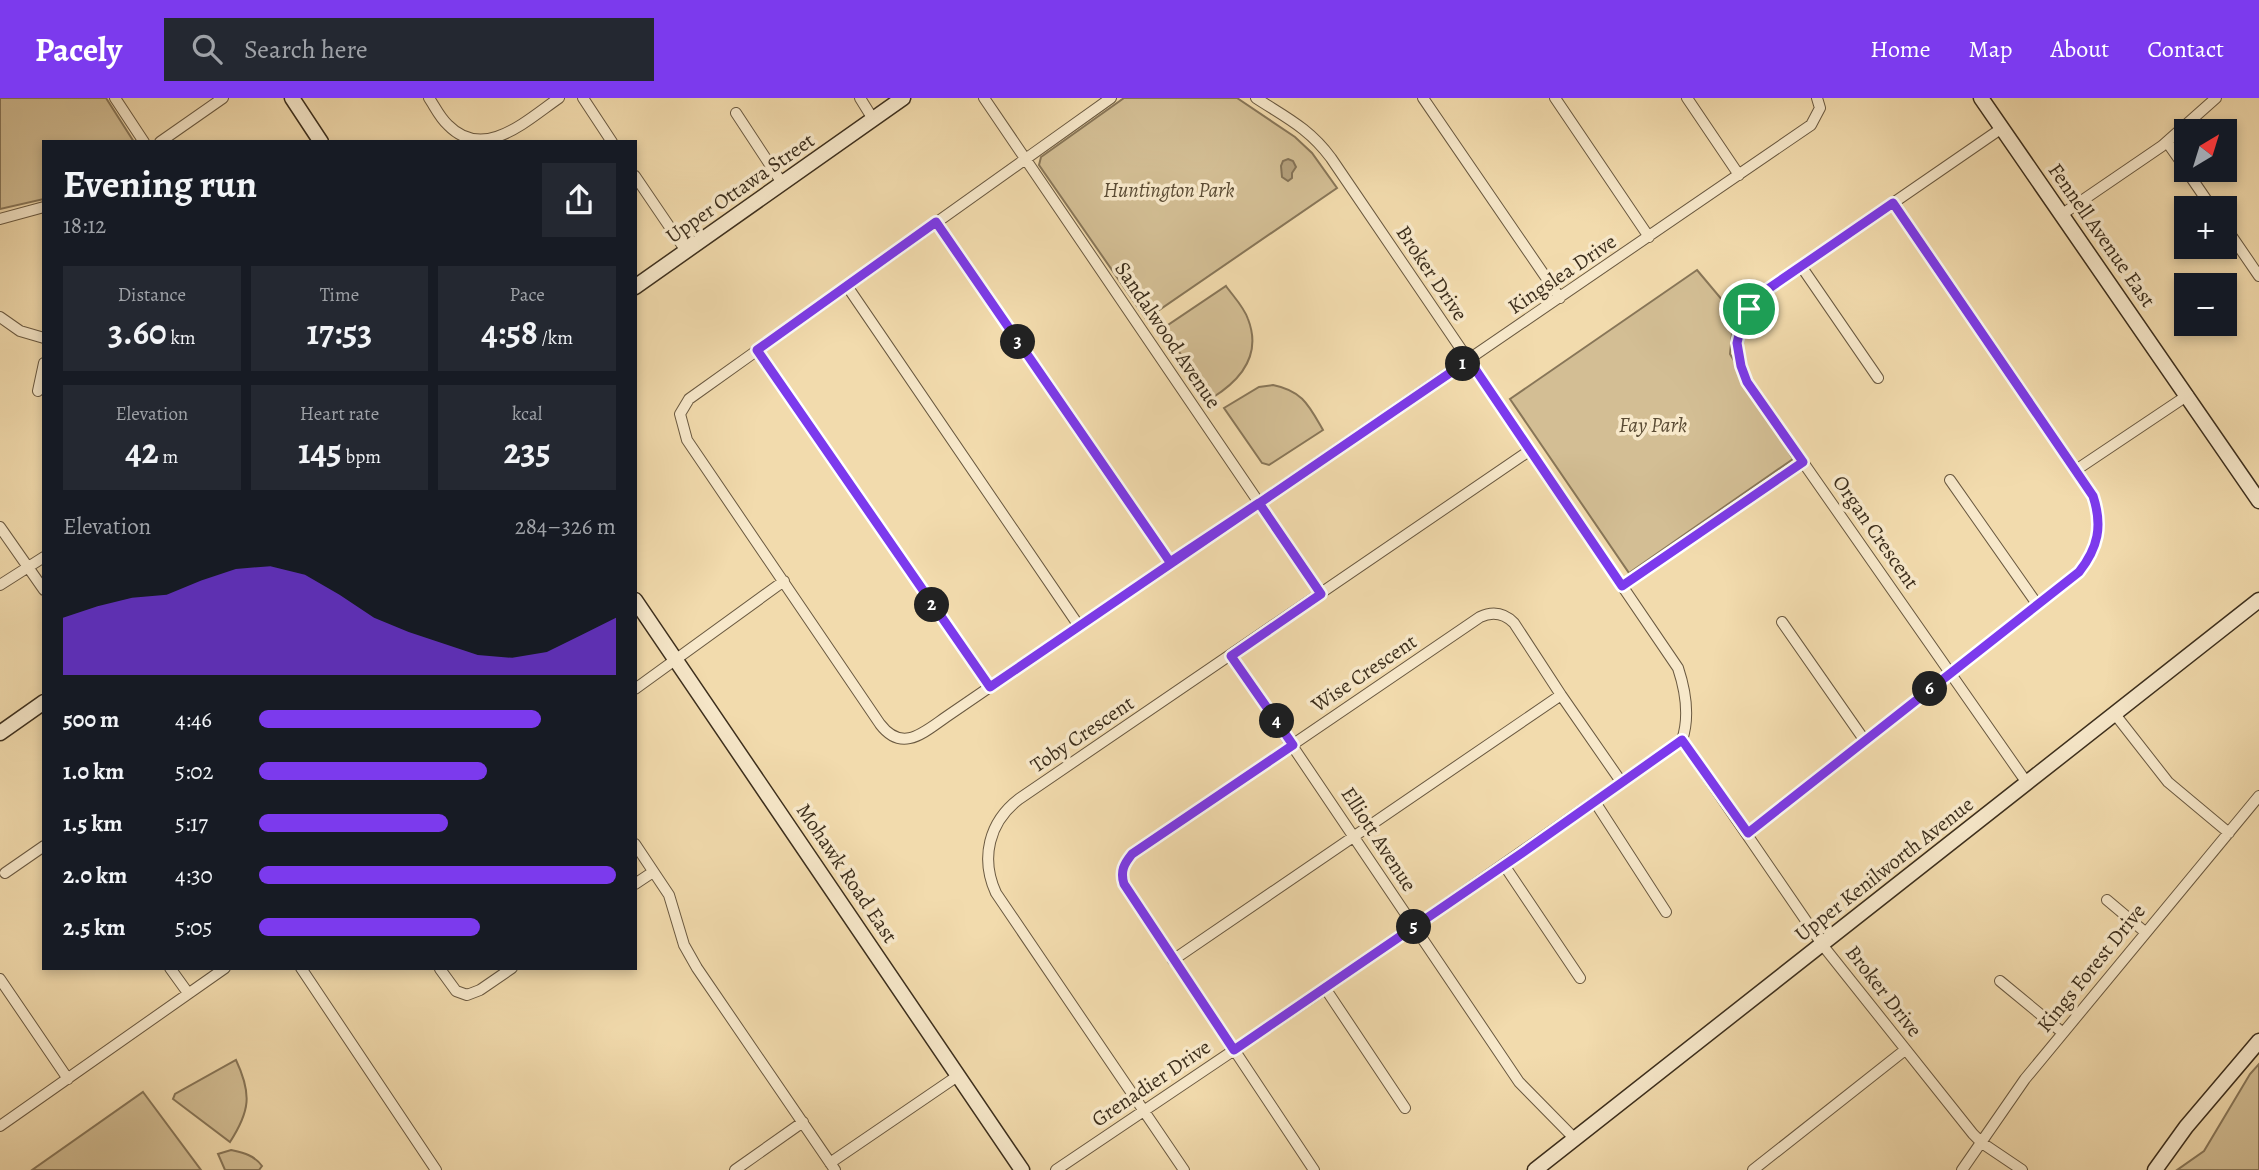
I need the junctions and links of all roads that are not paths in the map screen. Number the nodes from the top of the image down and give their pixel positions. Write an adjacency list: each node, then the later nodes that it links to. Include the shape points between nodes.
1 (115, 98): 21 (street)
2 (223, 98): 22 (street)
3 (292, 98): 23 (main road)
4 (429, 98): 24 (street, via 446,124)
5 (559, 98): 25 (street)
6 (583, 98): 26 (street)
7 (860, 98): 19 (street)
8 (902, 98): 19 (main road, Upper Ottawa Street)
9 (984, 98): 29 (street, Sandalwood Avenue)
10 (1111, 98): 29 (street)
11 (1256, 98): 49 (street, Broker Drive, via 1289,117 1321,144)
12 (1423, 98): 45 (street)
13 (1556, 98): 38 (street)
14 (1687, 98): 30 (street)
15 (1981, 98): 20 (main road, Fennell Avenue East)
16 (2216, 98): 27 (street)
17 (1819, 103): 30 (street, Kingslea Drive, via 1811,125)
18 (736, 113): 32 (street)
19 (873, 119): 32 (main road, Upper Ottawa Street)
20 (2002, 128): 33 (street, Organ Crescent); 35 (main road, Fennell Avenue East)
21 (143, 140)
22 (163, 140)
23 (320, 140)
24 (471, 140)
25 (489, 140)
26 (611, 140)
27 (2167, 142): 28 (street); 35 (street)
28 (2174, 152)
29 (1025, 159): 37 (street); 59 (street, Sandalwood Avenue)
30 (1739, 175): 38 (street, Kingslea Drive)
31 (637, 179): 40 (street)
32 (782, 183): 40 (main road, Upper Ottawa Street)
33 (1893, 203): 41 (street, Organ Crescent); 56 (street)
34 (42, 208): 36 (street)
35 (2061, 215): 53 (main road, Fennell Avenue East)
36 (0, 219)
37 (936, 222): 44 (street); 62 (street)
38 (1649, 237): 45 (street, Kingslea Drive)
39 (2237, 245): 42 (street)
40 (686, 251): 43 (main road, Upper Ottawa Street)
41 (1801, 266): 51 (street); 55 (street, Organ Crescent, via 1761,294 1746,313 1737,343 1747,382)
42 (2259, 276)
43 (637, 286)
44 (847, 286): 48 (street); 73 (street)
45 (1560, 299): 49 (street, Kingslea Drive)
46 (0, 317): 47 (street, via 20,331)
47 (42, 337)
48 (757, 350): 64 (street, via 689,399 680,415 687,440); 77 (street)
49 (1469, 360): 54 (street, Broker Drive); 59 (street, Kingslea Drive)
50 (42, 372): 52 (street)
51 (1878, 378)
52 (38, 391)
53 (2188, 396): 56 (street); 58 (main road, Fennell Avenue East)
54 (1530, 451): 66 (street, Broker Drive); 68 (street, Toby Crescent)
55 (1803, 462): 66 (street); 76 (street, Organ Crescent)
56 (2076, 470): 71 (street, via 2098,510 2095,547 2079,572)
57 (1950, 480): 71 (street)
58 (2259, 501)
59 (1259, 503): 62 (street, Kingslea Drive); 68 (street, Sandalwood Avenue)
60 (0, 527): 63 (street)
61 (42, 558): 63 (street)
62 (1170, 562): 73 (street, Kingslea Drive)
63 (28, 568): 65 (street); 67 (street)
64 (784, 581): 75 (street); 77 (street, Kingslea Drive, via 887,733 909,739 919,735)
65 (0, 585)
66 (1622, 586): 83 (street, Broker Drive, via 1678,668 1685,690)
67 (42, 587)
68 (1321, 594): 74 (street, Toby Crescent)
69 (2259, 600): 81 (main road, Upper Kenilworth Avenue)
70 (637, 603): 75 (main road, Mohawk Road East)
71 (2037, 604): 76 (street)
72 (1782, 621): 84 (street)
73 (1079, 626): 77 (street, Kingslea Drive)
74 (1231, 656): 85 (street, Elliott Avenue); 123 (street, Toby Crescent, via 1010,806 997,823 988,849 989,877 996,893)
75 (676, 659): 78 (street); 120 (main road, Mohawk Road East)
76 (1951, 673): 84 (street); 87 (street, Organ Crescent)
77 (990, 687)
78 (637, 688)
79 (1561, 695): 85 (street, Wise Crescent, via 1514,623 1492,613); 86 (street, Wise Crescent); 92 (street)
80 (42, 703): 82 (main road)
81 (2114, 713): 87 (main road, Upper Kenilworth Avenue); 91 (street, via 2168,782)
82 (0, 733)
83 (1682, 740): 86 (street, Grenadier Drive); 90 (street, Broker Drive)
84 (1865, 741): 90 (street)
85 (1293, 745): 92 (street, Elliott Avenue); 104 (street, Wise Crescent, via 1132,854 1124,864 1124,884)
86 (1622, 783): 89 (street, Grenadier Drive)
87 (2027, 783): 103 (main road, Upper Kenilworth Avenue)
88 (2259, 796): 91 (street, Kings Forest Drive)
89 (1594, 802): 95 (street, Grenadier Drive); 100 (street)
90 (1748, 833): 103 (street, Broker Drive)
91 (2229, 833): 102 (street, Kings Forest Drive)
92 (1354, 837): 101 (street, Elliott Avenue); 104 (street)
93 (42, 847): 97 (street)
94 (637, 847): 96 (street)
95 (1504, 864): 101 (street, Grenadier Drive); 110 (street)
96 (653, 872): 98 (street); 124 (street, via 669,895 684,945 697,968)
97 (5, 873)
98 (637, 883)
99 (2107, 900): 102 (street)
100 (1666, 912)
101 (1414, 927): 113 (street, Grenadier Drive); 126 (street, Elliott Avenue, via 1520,1082)
102 (2146, 932): 116 (street, Kings Forest Drive)
103 (1823, 944): 119 (street, Broker Drive); 126 (main road, Upper Kenilworth Avenue)
104 (1173, 960): 118 (street, Wise Crescent)
105 (171, 970): 115 (street)
106 (222, 970): 115 (street)
107 (302, 970): 129 (street)
108 (441, 970): 109 (street, via 456,991 467,995)
109 (509, 970)
110 (1580, 978)
111 (0, 979): 114 (street)
112 (2000, 981): 116 (street)
113 (1325, 988): 118 (street, Grenadier Drive); 122 (street)
114 (4, 991): 121 (street)
115 (188, 993): 121 (street)
116 (2063, 1033): 127 (street, Kings Forest Drive)
117 (2259, 1041): 139 (main road)
118 (1234, 1050): 123 (street, Grenadier Drive); 134 (street, Wise Crescent)
119 (1905, 1050): 127 (street, Broker Drive); 136 (street)
120 (959, 1074): 128 (street); 131 (main road, Mohawk Road East)
121 (68, 1079): 125 (street)
122 (1405, 1108)
123 (1144, 1111): 132 (street, Grenadier Drive); 133 (street, Toby Crescent)
124 (803, 1122): 128 (street); 130 (street)
125 (0, 1126)
126 (1574, 1139): 135 (main road, Upper Kenilworth Avenue)
127 (1980, 1142): 137 (street, Kings Forest Drive); 138 (street, Broker Drive)
128 (832, 1166)
129 (436, 1170)
130 (735, 1170)
131 (1022, 1170)
132 (1056, 1170)
133 (1184, 1170)
134 (1314, 1170)
135 (1535, 1170)
136 (1753, 1170)
137 (1962, 1170)
138 (2022, 1170)
139 (2155, 1170)

